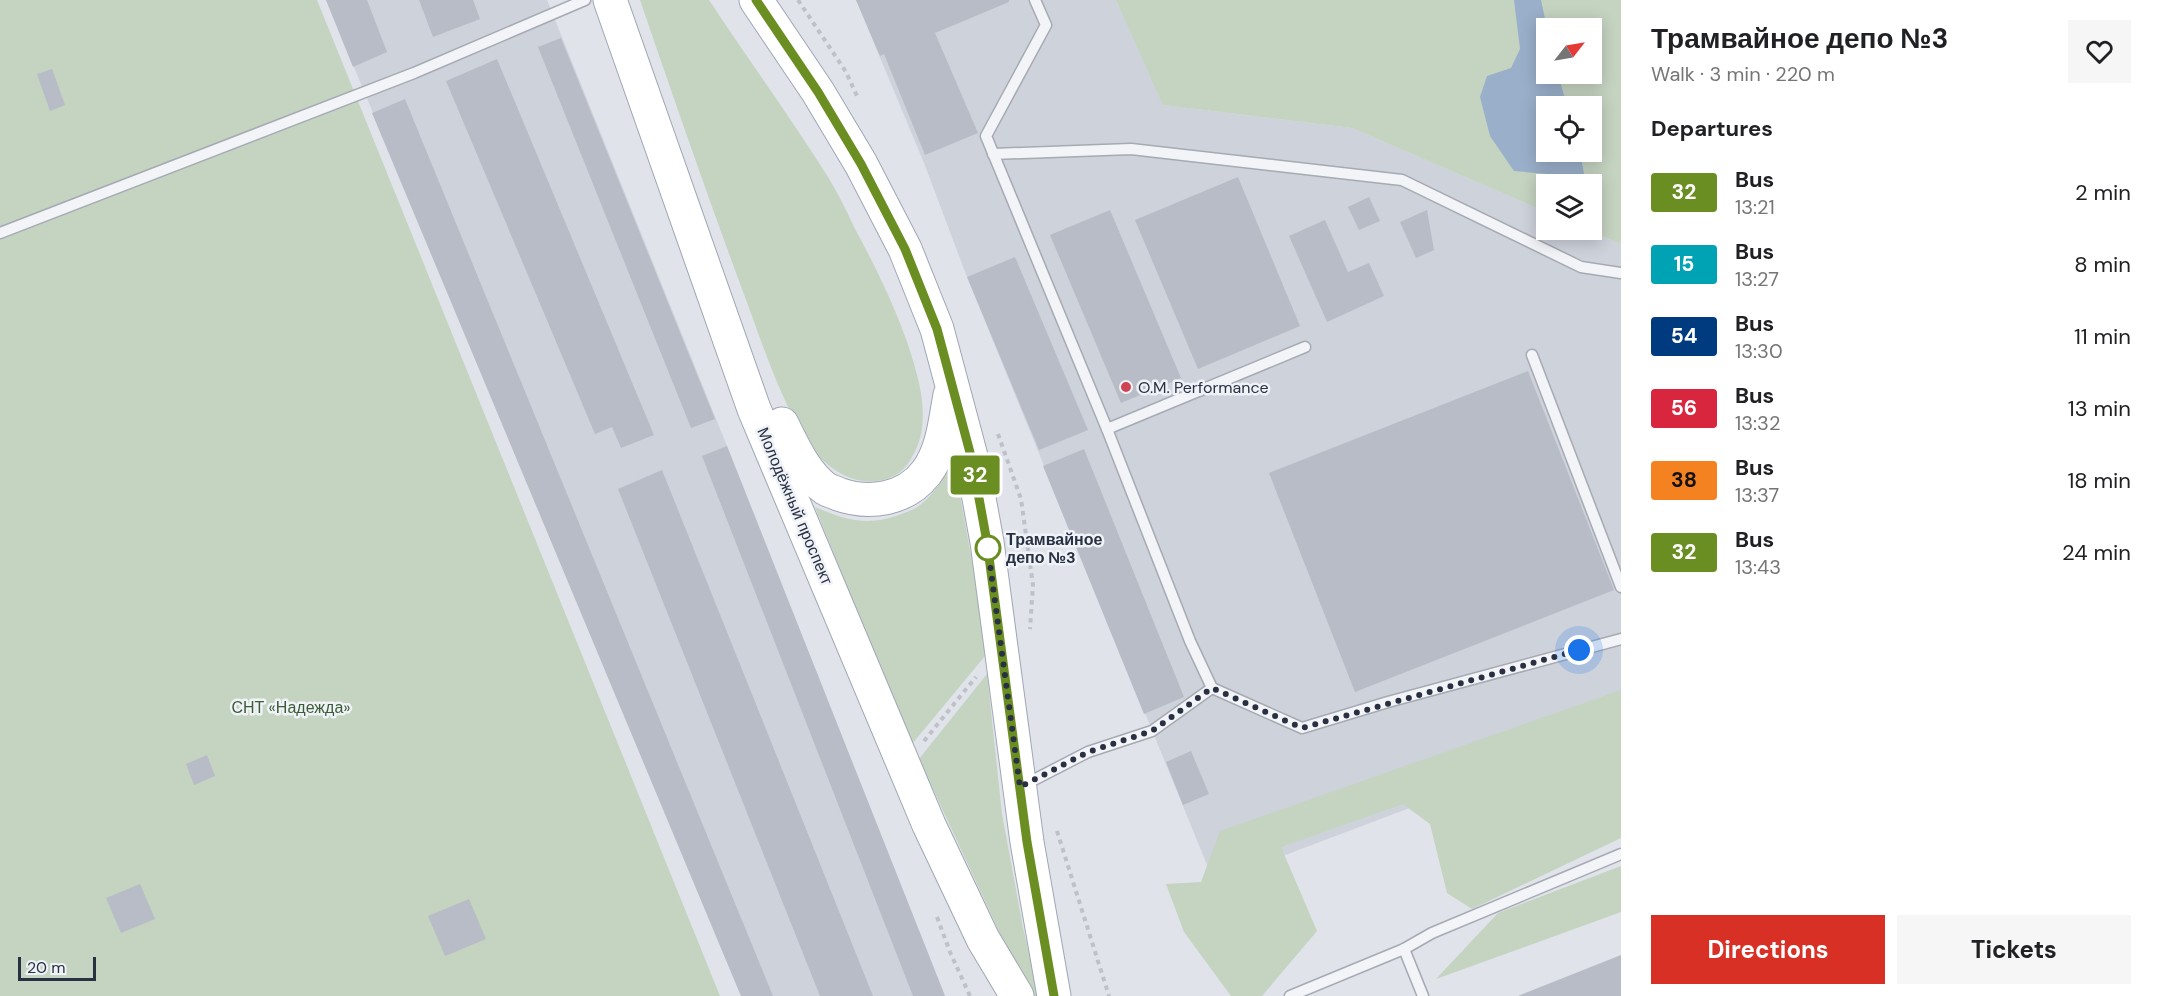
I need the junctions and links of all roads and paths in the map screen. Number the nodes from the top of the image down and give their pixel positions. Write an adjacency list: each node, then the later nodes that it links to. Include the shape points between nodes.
1 (585, 0): 6 (lane, via 414,73)
2 (610, 0): 10 (main road, Молодёжный проспект)
3 (756, 0): 11 (main road, via 856,155 905,249 937,329)
4 (1035, 0): 5 (lane, via 1046,25 986,136)
5 (993, 154): 7 (lane, via 1131,149 1402,180 1581,267); 12 (lane)
6 (0, 233)
7 (1621, 273)
8 (1305, 346): 12 (lane)
9 (1532, 355): 13 (lane)
10 (740, 372): 11 (main road, via 773,405 801,461 826,489 853,499 882,500 904,492 926,474 940,449); 21 (main road, Молодёжный проспект, via 929,825 983,939)
11 (952, 387): 18 (main road, via 972,460 987,542)
12 (1107, 429): 16 (lane)
13 (1621, 587)
14 (1621, 639): 16 (lane, via 1302,728)
15 (979, 674): 17 (path)
16 (1212, 688): 18 (lane, via 1152,731 1088,752)
17 (923, 743)
18 (1020, 787): 22 (main road)
19 (1621, 854): 20 (lane, via 1432,933)
20 (1404, 949): 23 (lane); 24 (lane)
21 (1017, 996)
22 (1054, 996)
23 (1290, 996)
24 (1423, 996)

